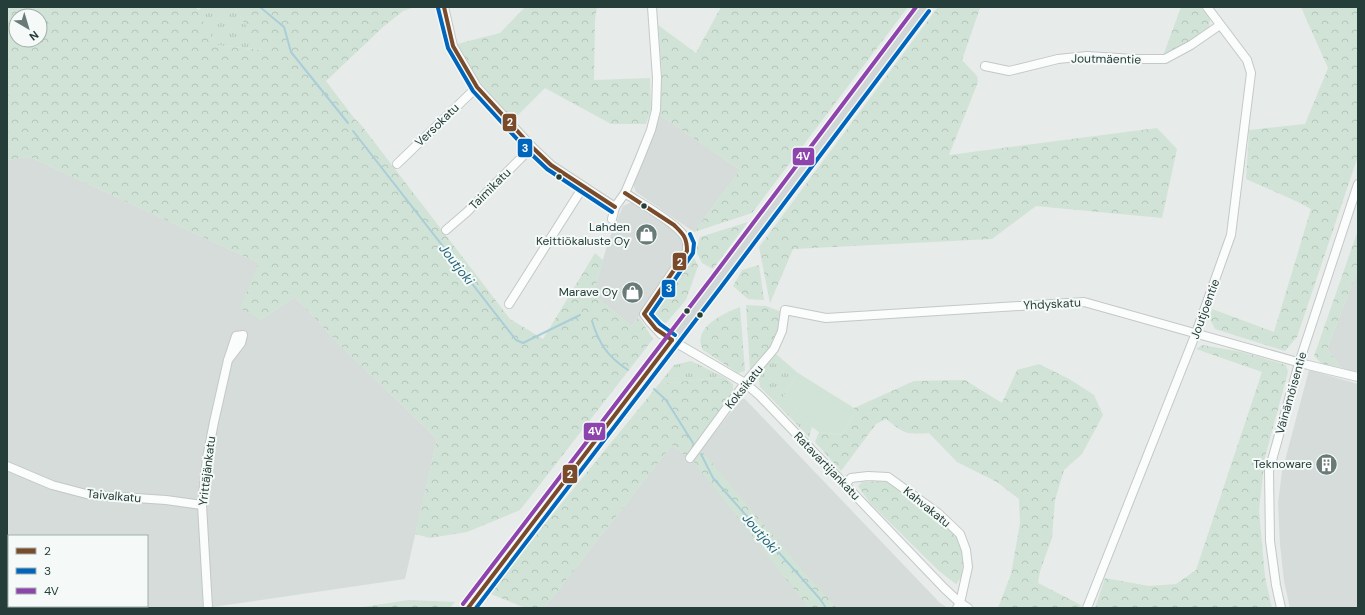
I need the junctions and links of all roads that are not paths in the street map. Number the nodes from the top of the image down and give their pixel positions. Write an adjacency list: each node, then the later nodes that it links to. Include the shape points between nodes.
1 (444, 7): 7 (street, via 453,46)
2 (652, 7): 12 (street, via 657,78 656,110 651,130)
3 (924, 7): 19 (main road)
4 (1207, 7): 5 (street, Joutjoentie)
5 (1220, 24): 6 (street, Joutmäentie, via 1191,46 1165,58 1087,56 1058,59 1009,71); 18 (street, Joutjoentie, via 1247,60 1251,82 1231,235)
6 (985, 66)
7 (477, 87): 8 (street); 9 (street, Versokatu)
8 (532, 147): 11 (street, via 551,165); 15 (street, Taimikatu)
9 (398, 164)
10 (1358, 184): 21 (street, Väinämöisentie)
11 (583, 187): 13 (street); 16 (street)
12 (625, 193): 13 (street); 19 (street, Ratavartijankatu, via 673,225 688,243 687,252 644,314 661,334)
13 (615, 207): 14 (street)
14 (612, 219)
15 (446, 230)
16 (509, 304)
17 (785, 310): 18 (street, Yhdyskatu, via 826,318 1084,302); 23 (street, Koksikatu, via 782,331 774,349)
18 (1196, 333): 21 (street, Yhdyskatu); 32 (street, Joutjoentie)
19 (672, 340): 23 (street, Ratavartijankatu); 29 (main road)
20 (228, 360): 27 (street, Yrittäjänkatu, via 207,458)
21 (1298, 363): 22 (street, Yhdyskatu); 33 (street, Väinämöisentie, via 1269,471 1270,541)
22 (1358, 377)
23 (745, 383): 24 (street, Koksikatu); 26 (street, Ratavartijankatu)
24 (690, 458)
25 (7, 466): 27 (street, Taivalkatu, via 52,484 90,495)
26 (844, 485): 28 (street, Ratavartijankatu); 28 (street, Kahvakatu, via 851,478 888,477 938,513 960,534 966,550 968,567)
27 (202, 505): 30 (street, Yrittäjänkatu)
28 (958, 605): 31 (street, Ratavartijankatu)
29 (469, 607)
30 (208, 608)
31 (968, 608)
32 (1087, 608)
33 (1281, 608)

